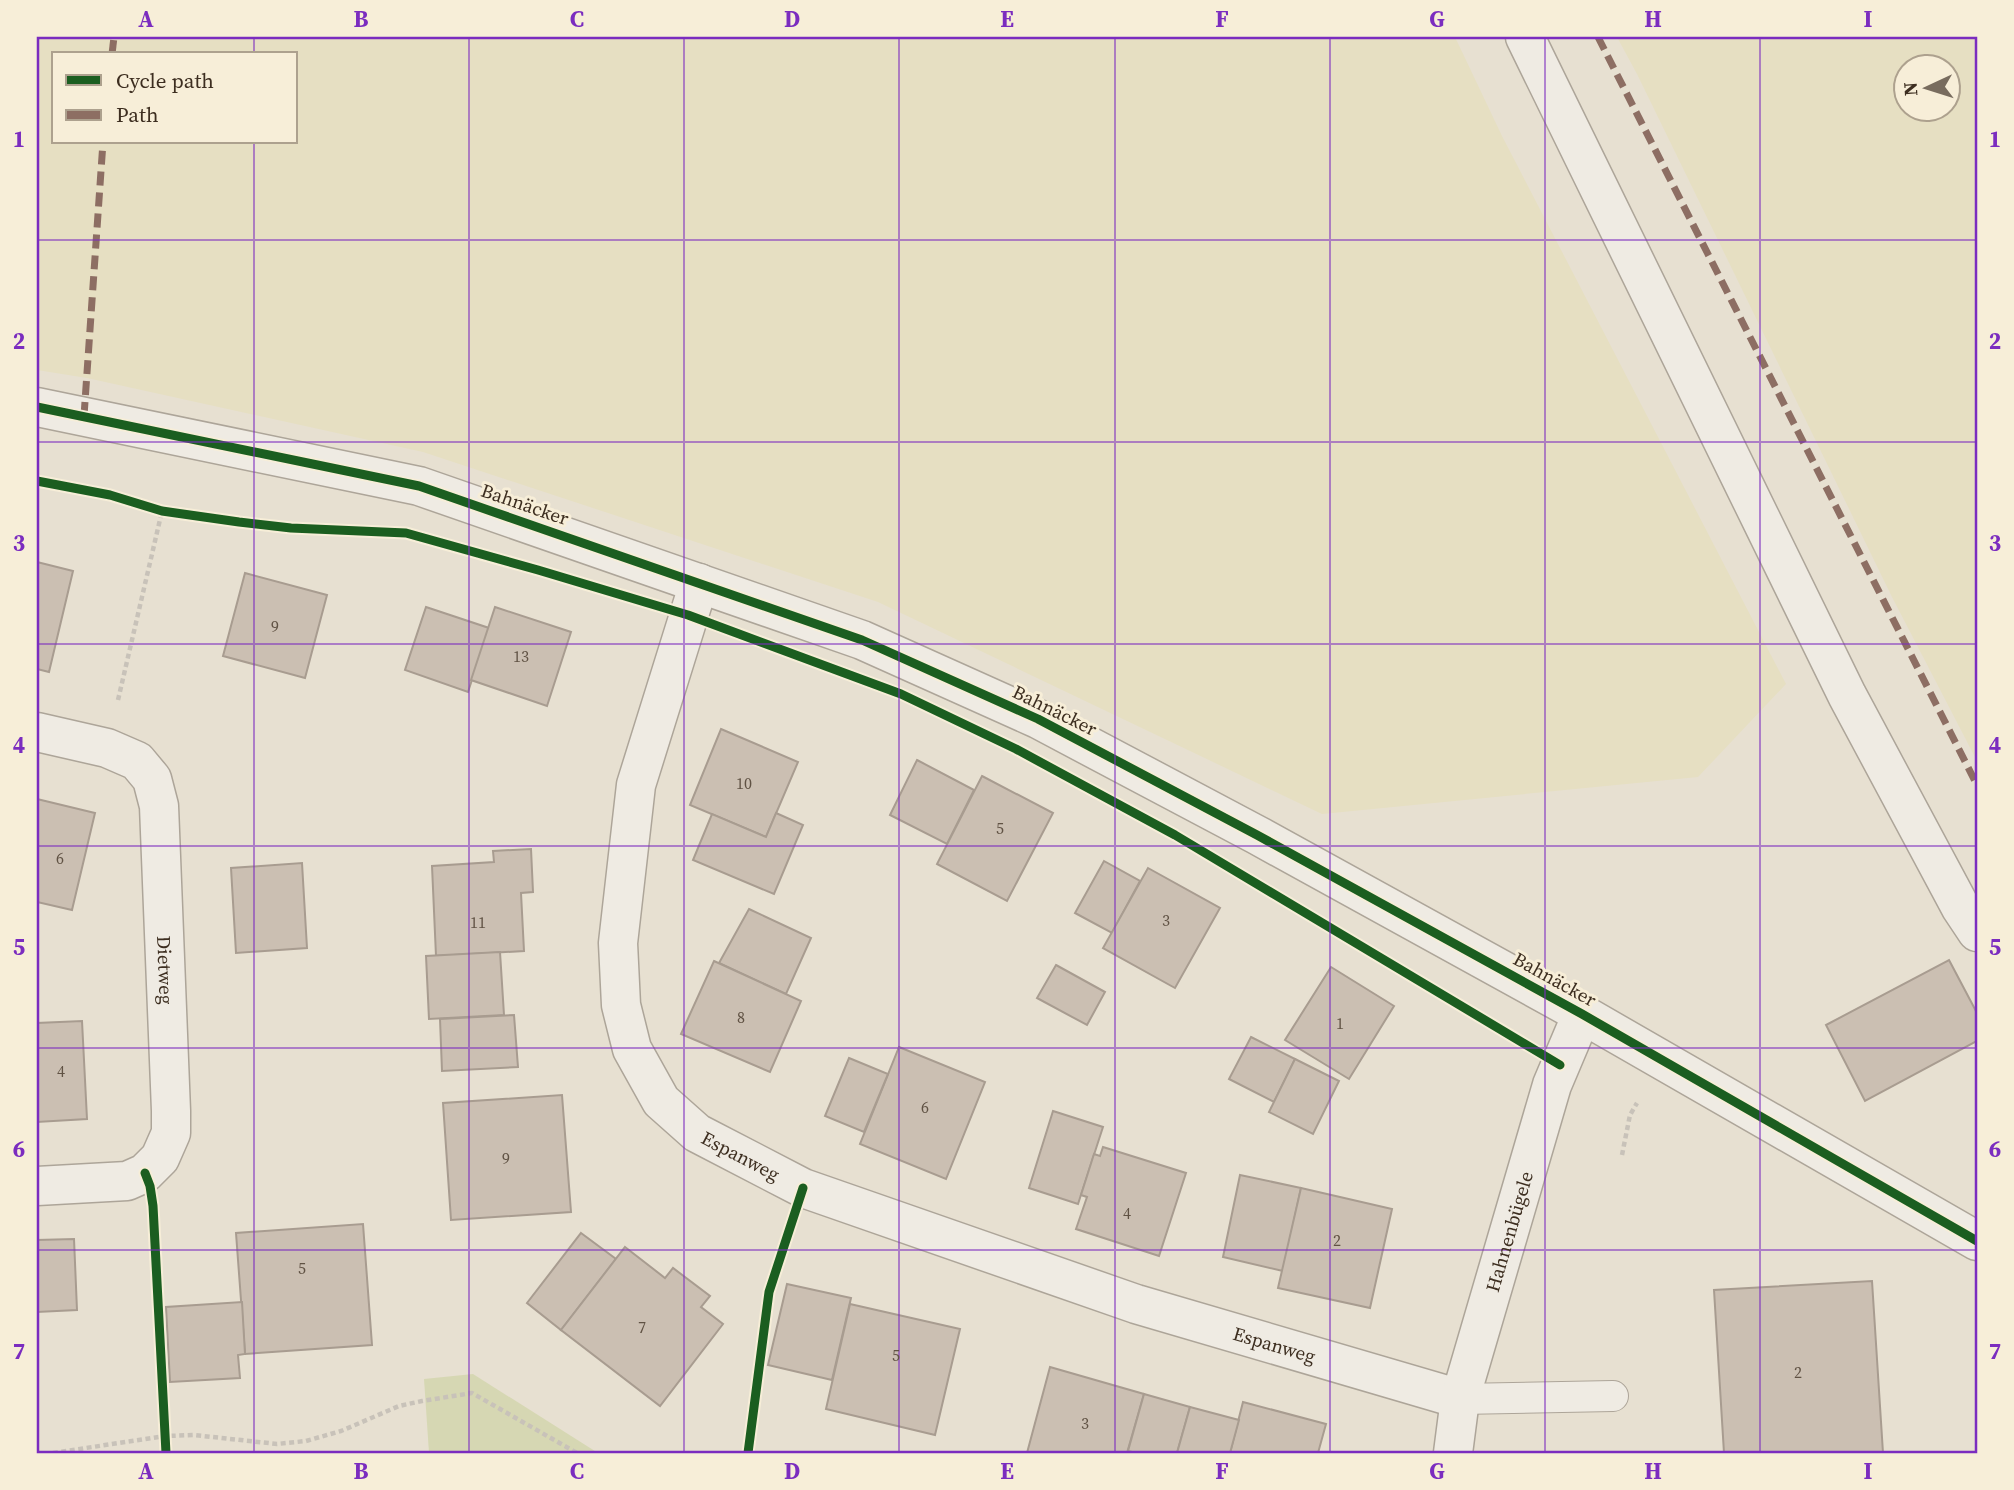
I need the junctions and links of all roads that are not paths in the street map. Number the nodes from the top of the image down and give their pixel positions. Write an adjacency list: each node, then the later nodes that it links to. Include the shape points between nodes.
1 (1525, 37): 5 (street, via 1847,695)
2 (37, 407): 3 (street, Bahnäcker, via 419,486)
3 (699, 583): 6 (street, Bahnäcker, via 862,640 1038,719); 10 (street, Espanweg, via 636,785 618,943 621,1005 632,1049 661,1101 697,1133 803,1188 1136,1304)
4 (37, 732): 7 (street, Dietweg, via 107,748 137,761 152,779 159,806 171,1133 160,1158 136,1178)
5 (1977, 932)
6 (1582, 1014): 8 (street, Bahnäcker); 10 (street, Hahnenbügele, via 1552,1084)
7 (37, 1186)
8 (1977, 1241)
9 (1613, 1396): 10 (lane)
10 (1460, 1399): 11 (street, Hahnenbügele)
11 (1453, 1453)

